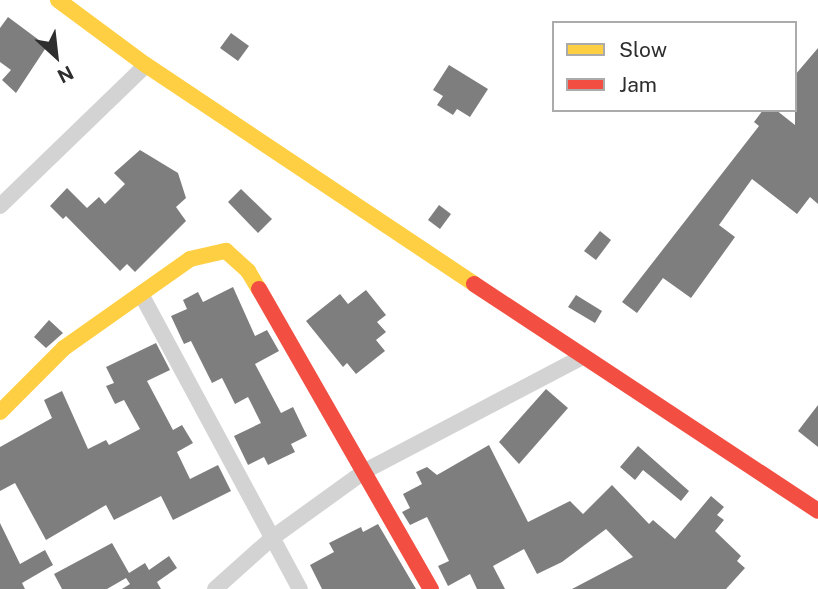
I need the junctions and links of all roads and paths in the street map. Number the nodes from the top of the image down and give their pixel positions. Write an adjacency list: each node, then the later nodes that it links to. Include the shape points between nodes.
1 (58, 0): 2 (street)
2 (146, 65): 3 (street); 5 (street, via 334,187)
3 (0, 206)
4 (141, 294): 6 (street, via 64,348); 7 (street, via 190,259 226,251 248,271); 9 (street)
5 (580, 358): 7 (street); 8 (street)
6 (0, 412)
7 (365, 471): 9 (street); 12 (street)
8 (818, 511)
9 (272, 538): 10 (street); 11 (street)
10 (215, 589)
11 (300, 589)
12 (431, 589)

